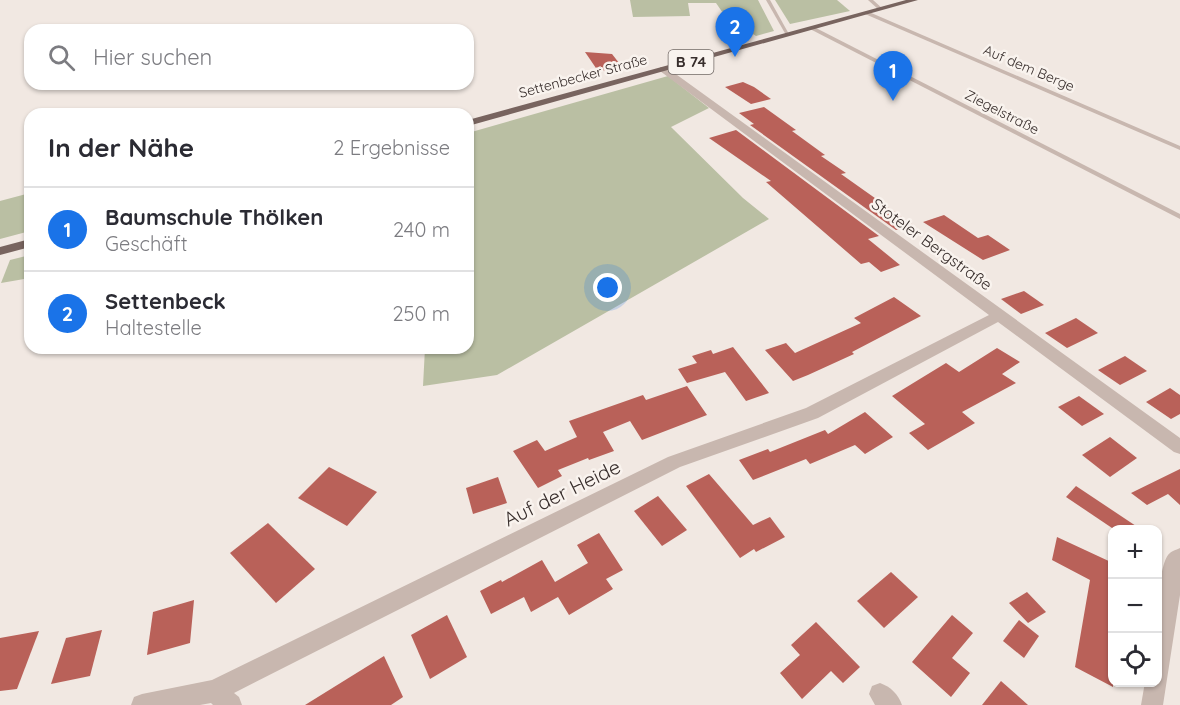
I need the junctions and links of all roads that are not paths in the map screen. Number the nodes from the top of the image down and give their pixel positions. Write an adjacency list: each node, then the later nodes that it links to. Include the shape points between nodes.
1 (768, 0): 7 (lane)
2 (870, 0): 4 (lane)
3 (914, 0): 4 (main road, Settenbecker Straße / B 74)
4 (881, 9): 5 (main road, Settenbecker Straße / B 74)
5 (867, 13): 6 (main road, Settenbecker Straße / B 74); 10 (lane, Auf dem Berge)
6 (812, 28): 7 (main road, Settenbecker Straße / B 74); 11 (lane, Ziegelstraße)
7 (788, 35): 8 (main road, Settenbecker Straße / B 74)
8 (663, 69): 9 (main road, Settenbecker Straße / B 74); 14 (street, Stoteler Bergstraße)
9 (474, 121)
10 (1180, 148)
11 (1180, 217)
12 (24, 245): 13 (main road)
13 (0, 251)
14 (1000, 315): 15 (street, Stoteler Bergstraße); 19 (street, Auf der Heide, via 812,414 674,462)
15 (1180, 447)
16 (1180, 557): 17 (street, via 1174,562)
17 (1162, 644)
18 (1155, 687): 21 (street)
19 (223, 698): 20 (street, Auf der Heide)
20 (142, 705)
21 (1152, 705)

